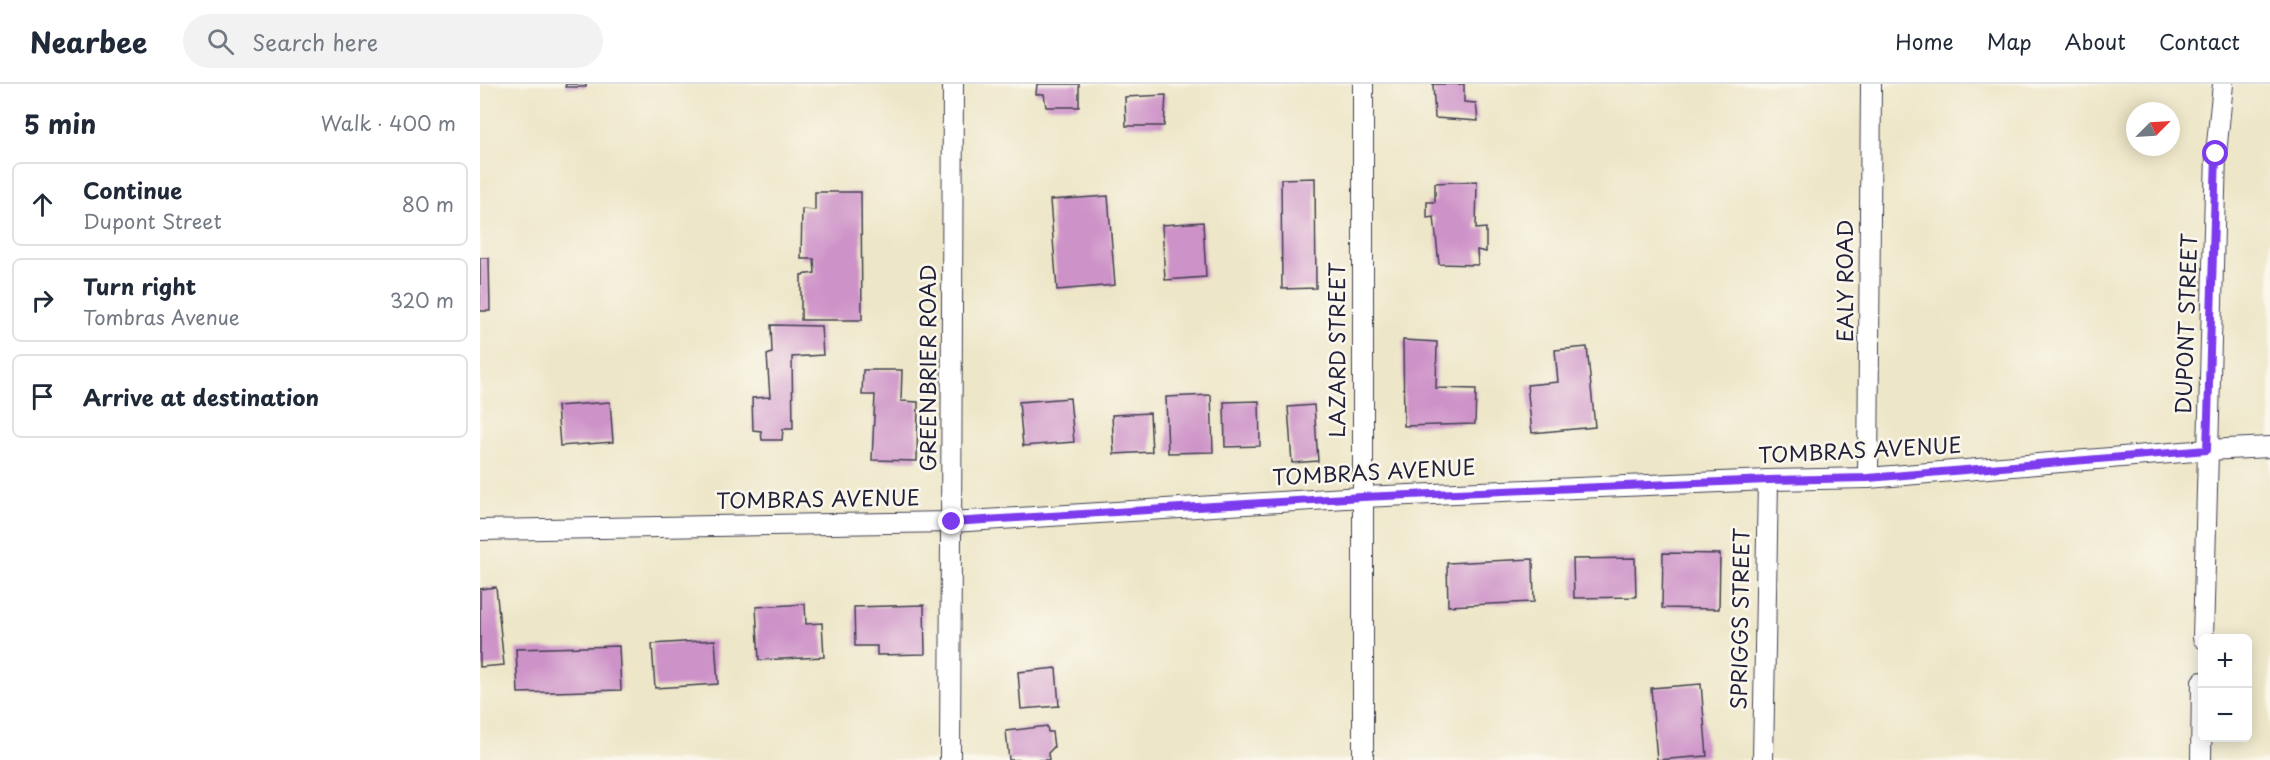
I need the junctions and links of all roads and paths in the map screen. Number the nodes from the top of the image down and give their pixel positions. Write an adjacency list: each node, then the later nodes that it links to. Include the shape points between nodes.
1 (953, 84): 10 (street, GREENBRIER ROAD)
2 (1363, 84): 9 (street, LAZARD STREET)
3 (1871, 84): 7 (street, EALY ROAD)
4 (2223, 84): 6 (street, DUPONT STREET, via 2216,154)
5 (2270, 447): 6 (street, TOMBRAS AVENUE)
6 (2207, 450): 7 (street, TOMBRAS AVENUE); 12 (street, DUPONT STREET)
7 (1868, 478): 8 (street, TOMBRAS AVENUE)
8 (1768, 480): 9 (street, TOMBRAS AVENUE); 16 (street, SPRIGGS STREET)
9 (1362, 497): 10 (street, TOMBRAS AVENUE); 15 (street, LAZARD STREET)
10 (952, 522): 11 (street, TOMBRAS AVENUE); 14 (street, GREENBRIER ROAD)
11 (480, 530)
12 (2203, 634)
13 (2202, 688): 17 (street)
14 (950, 760)
15 (1363, 760)
16 (1763, 760)
17 (2201, 760)

